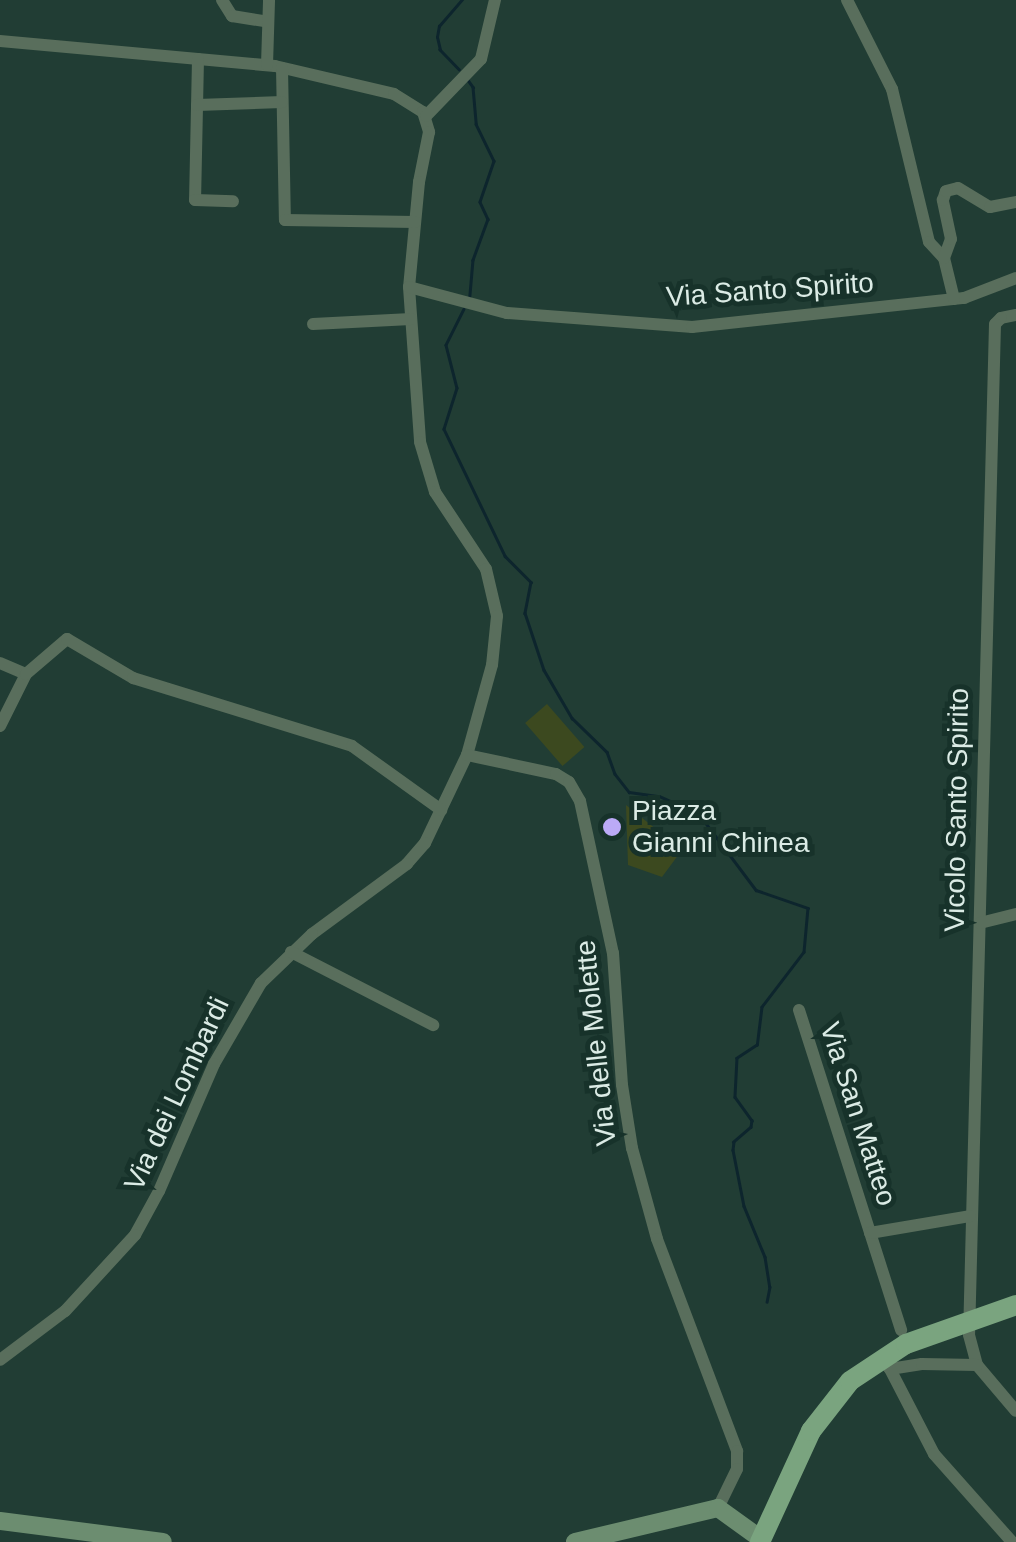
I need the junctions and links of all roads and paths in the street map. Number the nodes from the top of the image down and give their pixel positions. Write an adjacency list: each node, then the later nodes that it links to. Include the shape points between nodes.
1 (222, 0): 5 (street, via 232,16)
2 (269, 0): 5 (street)
3 (495, 0): 11 (street, via 484,52)
4 (847, 0): 15 (street, via 892,90 929,242)
5 (268, 22): 8 (street)
6 (0, 41): 7 (street)
7 (198, 59): 8 (street); 10 (street)
8 (274, 66): 9 (street); 11 (street, via 394,94)
9 (282, 102): 10 (street); 14 (street, via 285,220)
10 (197, 106): 12 (street, via 195,200)
11 (426, 116): 14 (street, Via dei Lombardi, via 430,132)
12 (234, 201)
13 (1016, 202): 15 (street, via 986,207 961,189 948,189 943,200 951,240)
14 (415, 222): 17 (street, Via dei Lombardi)
15 (944, 258): 18 (street)
16 (1016, 278): 18 (street, Via Santo Spirito)
17 (409, 286): 18 (street, Via Santo Spirito, via 521,315 692,326); 20 (street, Via dei Lombardi)
18 (954, 299)
19 (1016, 315): 28 (street, Vicolo Santo Spirito, via 995,324)
20 (411, 320): 21 (street); 25 (street, Via dei Lombardi, via 425,468 478,553 496,608 492,665)
21 (314, 324)
22 (0, 664): 23 (street)
23 (26, 674): 24 (street); 26 (street, via 59,642 70,640 133,678 352,746)
24 (0, 726)
25 (467, 755): 26 (street, Via dei Lombardi); 41 (street, Via delle Molette, via 556,774 580,801 613,953 632,1148 657,1239 738,1451 737,1469)
26 (442, 810): 29 (street, Via dei Lombardi, via 408,864)
27 (1016, 914): 28 (street)
28 (980, 923): 32 (street, Vicolo Santo Spirito)
29 (291, 952): 31 (street); 37 (street, Via dei Lombardi, via 246,1004 135,1235 65,1311)
30 (800, 1010): 33 (street, Via San Matteo)
31 (433, 1025)
32 (970, 1216): 33 (street, Via San Matteo); 35 (street, Vicolo Santo Spirito)
33 (870, 1232): 36 (street, Via San Matteo)
34 (1016, 1304): 35 (main road)
35 (970, 1321): 38 (main road); 39 (street, Vicolo Santo Spirito)
36 (901, 1330)
37 (0, 1360)
38 (886, 1364): 39 (street); 43 (main road, via 850,1381 818,1422); 44 (street, via 934,1454)
39 (977, 1365): 40 (street)
40 (1016, 1412)
41 (718, 1508): 43 (street); 46 (street)
42 (0, 1521): 45 (street)
43 (760, 1540)
44 (1008, 1541)
45 (164, 1542)
46 (578, 1542)

